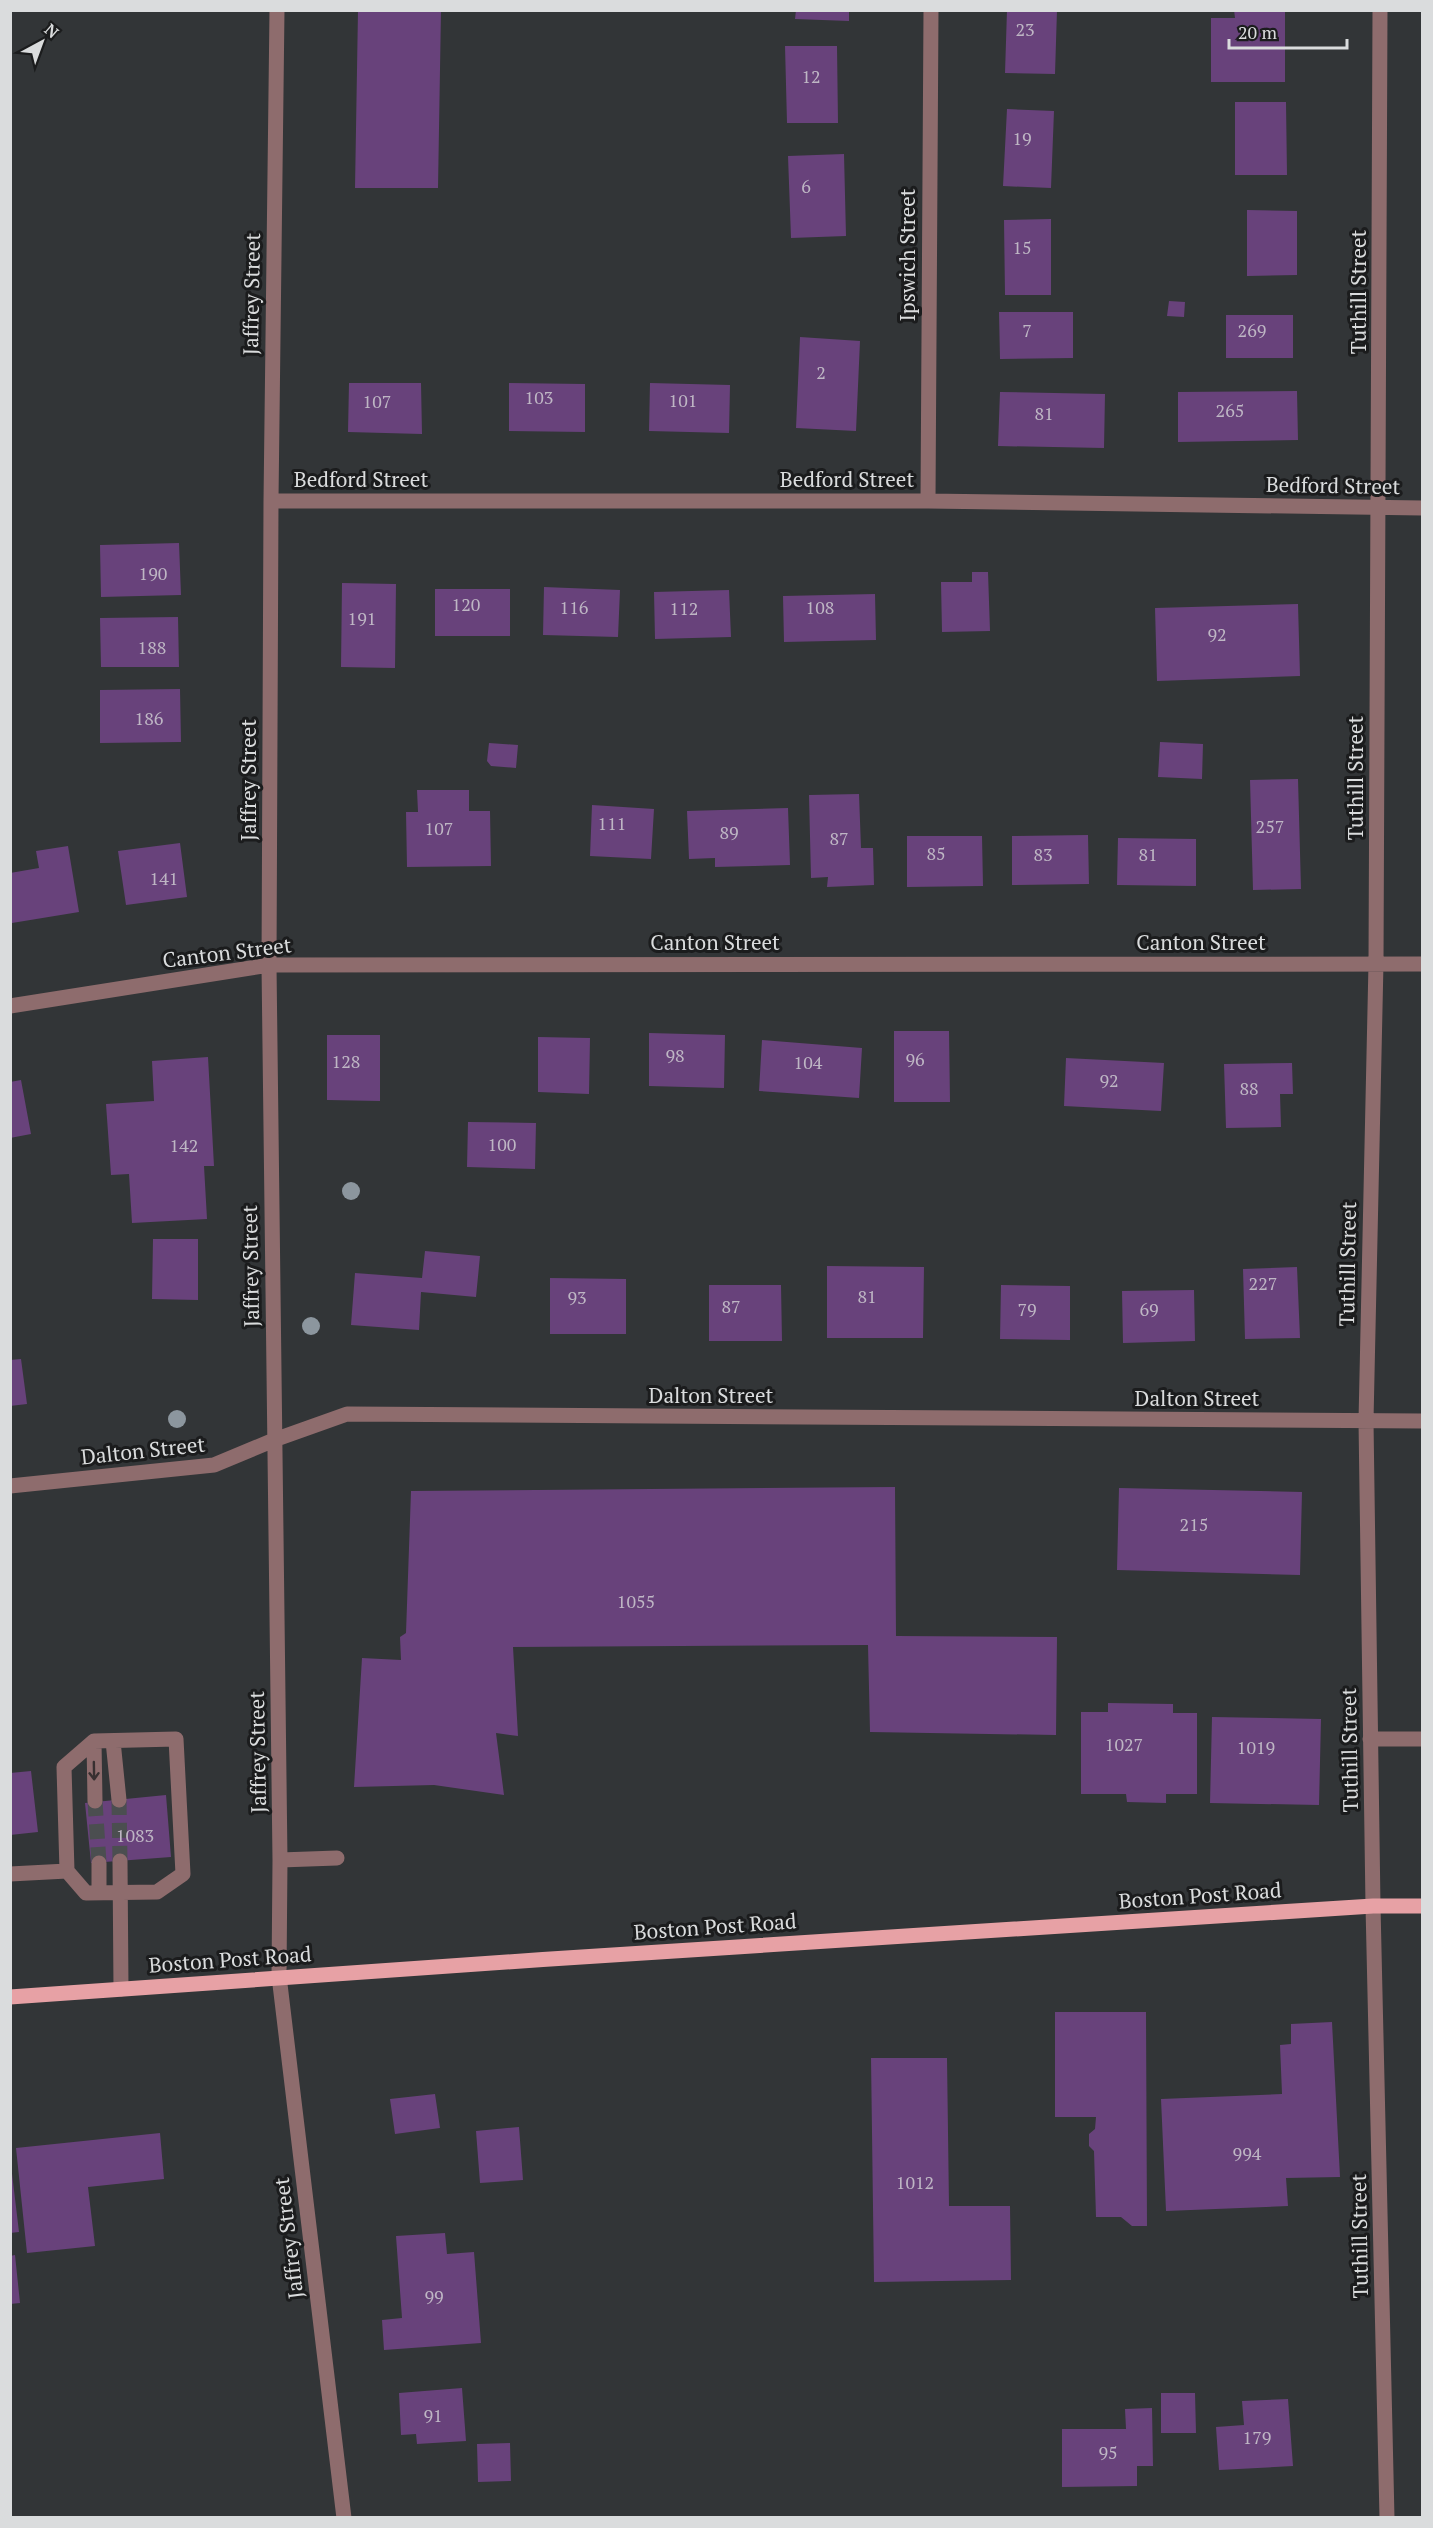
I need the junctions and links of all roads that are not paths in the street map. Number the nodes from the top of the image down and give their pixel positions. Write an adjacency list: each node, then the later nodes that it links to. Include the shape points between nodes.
1 (277, 10): 4 (street, Jaffrey Street)
2 (931, 10): 5 (street, Ipswich Street)
3 (1380, 10): 6 (street, Tuthill Street)
4 (271, 501): 5 (street, Bedford Street); 9 (street, Jaffrey Street)
5 (928, 501): 6 (street, Bedford Street)
6 (1380, 508): 7 (street, Bedford Street); 8 (street, Tuthill Street)
7 (1422, 508)
8 (1376, 963): 9 (street, Canton Street); 10 (street, Canton Street); 12 (street, Tuthill Street)
9 (269, 964): 11 (street, Canton Street); 14 (street, Jaffrey Street)
10 (1422, 964)
11 (10, 1006)
12 (1365, 1421): 13 (street, Dalton Street); 14 (street, Dalton Street, via 347,1414); 16 (street, Tuthill Street)
13 (1422, 1421)
14 (274, 1440): 15 (street, Dalton Street, via 214,1465); 23 (street, Jaffrey Street)
15 (10, 1486)
16 (1370, 1739): 17 (street); 30 (street, Tuthill Street)
17 (1422, 1739)
18 (94, 1741): 19 (street); 21 (street, one-way to 21); 26 (street, via 64,1767)
19 (113, 1741): 20 (street); 28 (street, via 176,1739 183,1874 157,1892)
20 (119, 1800)
21 (95, 1801)
22 (337, 1857): 23 (street)
23 (280, 1860): 32 (street, Jaffrey Street)
24 (120, 1861): 28 (street)
25 (99, 1863): 29 (street)
26 (67, 1871): 27 (street); 29 (street, via 86,1893)
27 (10, 1874)
28 (121, 1892): 29 (street); 33 (street)
29 (99, 1893)
30 (1373, 1906): 31 (main road, Boston Post Road); 32 (main road, Boston Post Road); 36 (street, Tuthill Street)
31 (1422, 1906)
32 (279, 1977): 33 (main road, Boston Post Road); 35 (street, Jaffrey Street)
33 (121, 1989): 34 (main road, Boston Post Road)
34 (10, 1998)
35 (344, 2517)
36 (1387, 2517)

